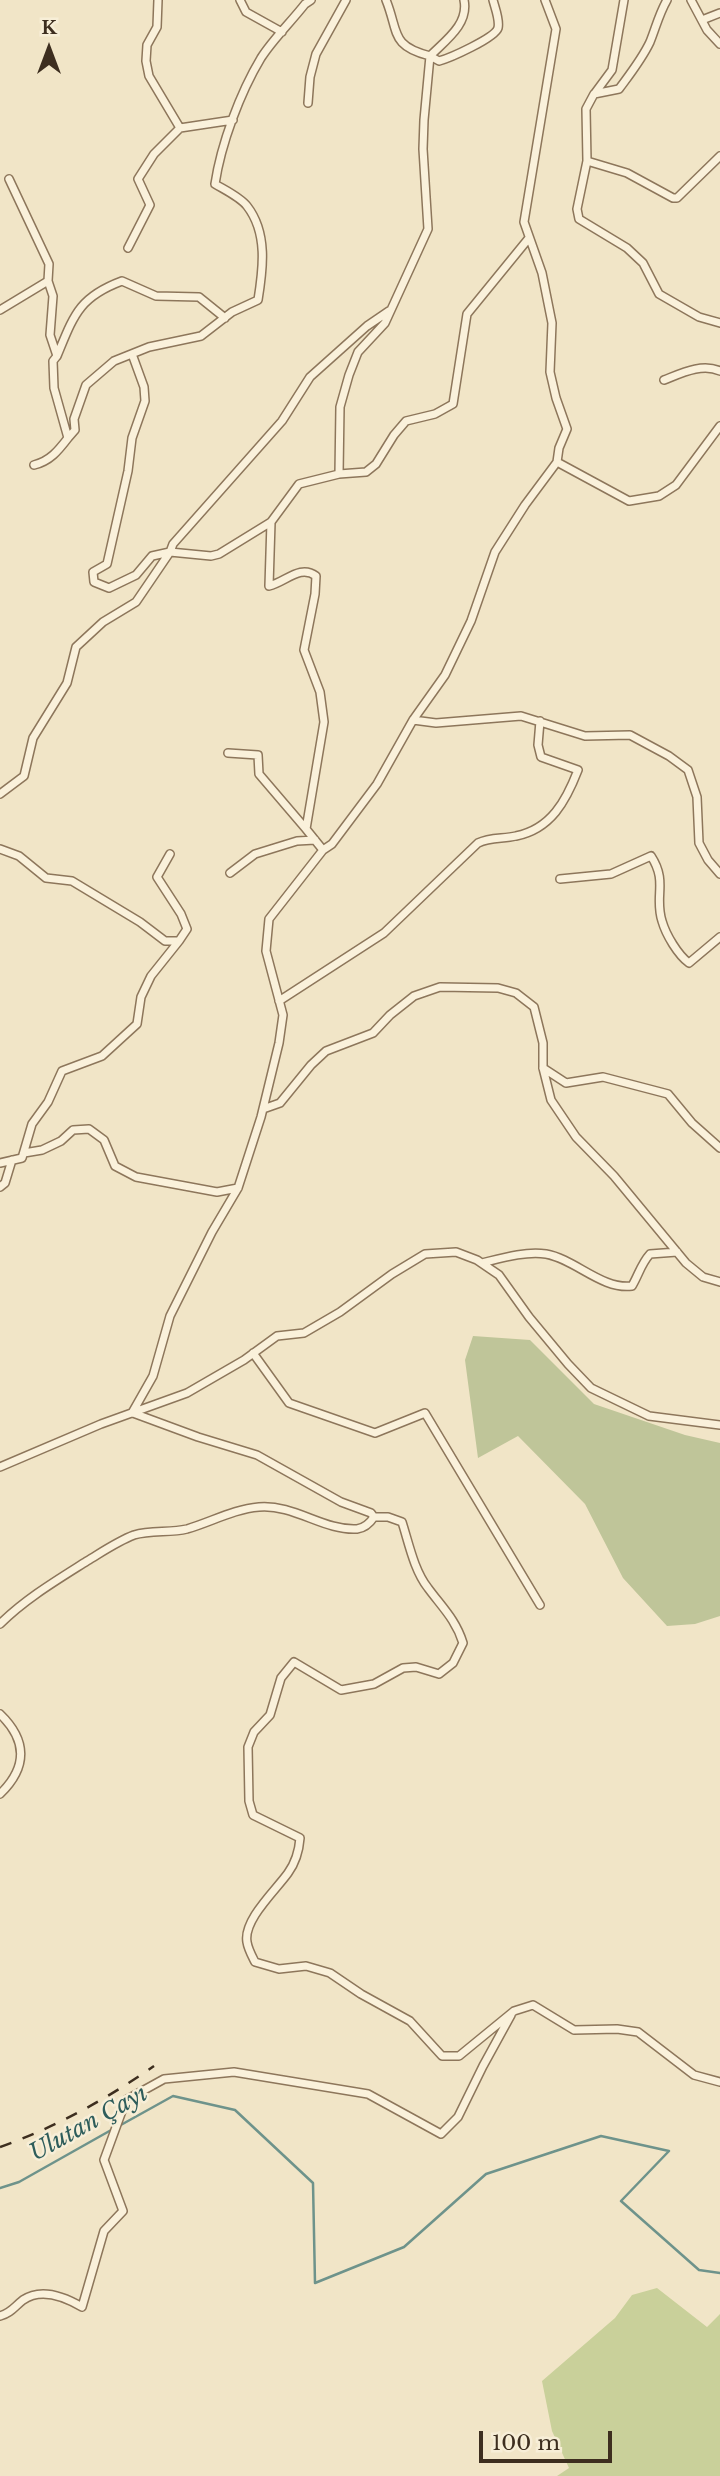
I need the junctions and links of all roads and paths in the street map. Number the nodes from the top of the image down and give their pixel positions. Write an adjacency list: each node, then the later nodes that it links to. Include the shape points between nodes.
1 (158, 0): 20 (street, via 157,27 147,45 146,61 149,76)
2 (240, 0): 14 (street, via 246,12)
3 (311, 0): 14 (street)
4 (346, 0): 18 (street, via 316,54)
5 (386, 0): 16 (street, via 397,38 407,49)
6 (464, 0): 16 (street, via 464,19)
7 (493, 0): 16 (street, via 499,25 496,33 456,56 439,61)
8 (545, 0): 24 (street, via 556,29 524,222)
9 (624, 0): 17 (street, via 612,70)
10 (667, 0): 17 (street, via 638,64 619,89)
11 (691, 0): 13 (street)
12 (720, 13): 13 (street)
13 (702, 20): 15 (street)
14 (282, 32): 19 (street, via 261,58)
15 (720, 44)
16 (430, 56): 28 (street, via 423,149 428,229)
17 (594, 94): 22 (street, via 586,109)
18 (308, 103)
19 (233, 120): 20 (street); 29 (street, via 215,184 246,204 260,228 263,255 257,300)
20 (180, 128): 25 (street, via 154,154 138,179 149,205)
21 (720, 156): 22 (street, via 677,198 627,173)
22 (586, 161): 30 (street, via 579,219 627,247 643,263 659,294 699,317)
23 (9, 179): 26 (street, via 48,264)
24 (529, 238): 37 (street, via 552,323 550,372 567,429); 39 (street, via 467,314 453,404 406,421 366,472)
25 (128, 248)
26 (48, 281): 27 (street); 32 (street, via 53,296 50,335)
27 (0, 310)
28 (389, 311): 39 (street, via 385,323 358,352 349,375 341,407); 41 (street, via 310,377 282,421)
29 (225, 318): 31 (street, via 201,336); 32 (street, via 200,297 156,296 122,281 86,300)
30 (720, 323)
31 (132, 354): 36 (street, via 114,361 86,385 74,419 75,430); 41 (street, via 145,401 132,439 111,552 107,564 93,572 94,582 109,588 136,575 152,556)
32 (57, 356): 36 (street, via 53,360 54,388)
33 (720, 371): 34 (street, via 686,371)
34 (664, 380)
35 (720, 426): 37 (street, via 676,485 659,496 629,500)
36 (68, 438): 38 (street, via 58,452)
37 (557, 463): 42 (street, via 495,552 471,621 445,675)
38 (34, 465)
39 (339, 474): 40 (street, via 299,484)
40 (271, 522): 41 (street, via 219,554); 46 (street, via 269,586 303,570 316,576 304,650 320,691 324,722)
41 (170, 552): 45 (street, via 136,602 103,622 76,647 66,683 33,738 24,776)
42 (413, 720): 43 (street, via 436,723 521,716); 49 (street, via 377,784)
43 (540, 721): 52 (street, via 584,736 630,735 688,770 697,797 699,843); 56 (street, via 541,757 578,771 554,816 525,834 478,843 384,933)
44 (228, 752): 46 (street, via 258,755 260,774)
45 (0, 794)
46 (306, 829): 47 (street)
47 (315, 840): 49 (street); 51 (street, via 254,854)
48 (0, 849): 55 (street, via 19,856 46,878 72,881 164,941)
49 (323, 850): 56 (street, via 269,919 266,951)
50 (170, 853): 55 (street, via 157,877 187,929)
51 (230, 873)
52 (720, 874)
53 (560, 879): 54 (street, via 611,873 650,856 660,869 661,920 681,957 689,963)
54 (720, 937)
55 (179, 941): 60 (street, via 151,975 141,997 137,1024 102,1056 62,1071 32,1124)
56 (279, 1001): 58 (street, via 279,1044)
57 (543, 1068): 58 (street, via 543,1043 534,1007 516,993 498,988 440,987 414,996 373,1033 326,1051 280,1102); 59 (street, via 566,1083 603,1077 668,1094); 65 (street, via 551,1100 576,1137)
58 (263, 1109): 64 (street)
59 (720, 1148)
60 (24, 1153): 61 (street); 64 (street, via 42,1150 73,1130 89,1129 104,1140 115,1166 136,1177 218,1192)
61 (12, 1160): 62 (street); 63 (street)
62 (0, 1163)
63 (0, 1187)
64 (238, 1188): 69 (street, via 170,1316 153,1376)
65 (677, 1252): 66 (street, via 650,1254 632,1286 625,1287 546,1254); 67 (street, via 703,1277)
66 (482, 1263): 68 (street, via 456,1252 425,1254 304,1333 277,1336); 70 (street, via 499,1275 591,1388 649,1416)
67 (720, 1282)
68 (253, 1353): 69 (street, via 187,1393); 73 (street, via 289,1403 362,1429 374,1433 425,1413)
69 (132, 1413): 71 (street); 72 (street, via 257,1454)
70 (720, 1425)
71 (0, 1467)
72 (374, 1517): 74 (street, via 356,1529 261,1507 188,1528 134,1535 45,1588); 77 (street, via 402,1522 416,1567 457,1625 463,1643 453,1663 439,1674 403,1668 374,1684 341,1690 294,1662 281,1678 270,1716 254,1732 248,1747 248,1801 253,1815 300,1838 299,1852 253,1920 246,1940 255,1962 330,1973 410,2021 442,2056 459,2056)
73 (540, 1605)
74 (0, 1623)
75 (0, 1714): 76 (street, via 18,1734 20,1745 15,1774)
76 (0, 1794)
77 (514, 2011): 78 (street, via 533,2005 574,2030 638,2032 694,2075); 79 (street, via 458,2117 441,2134 368,2094 234,2072 164,2079 126,2100 104,2160 123,2211 104,2231 82,2307 66,2297 34,2294)
78 (720, 2082)
79 (0, 2316)

